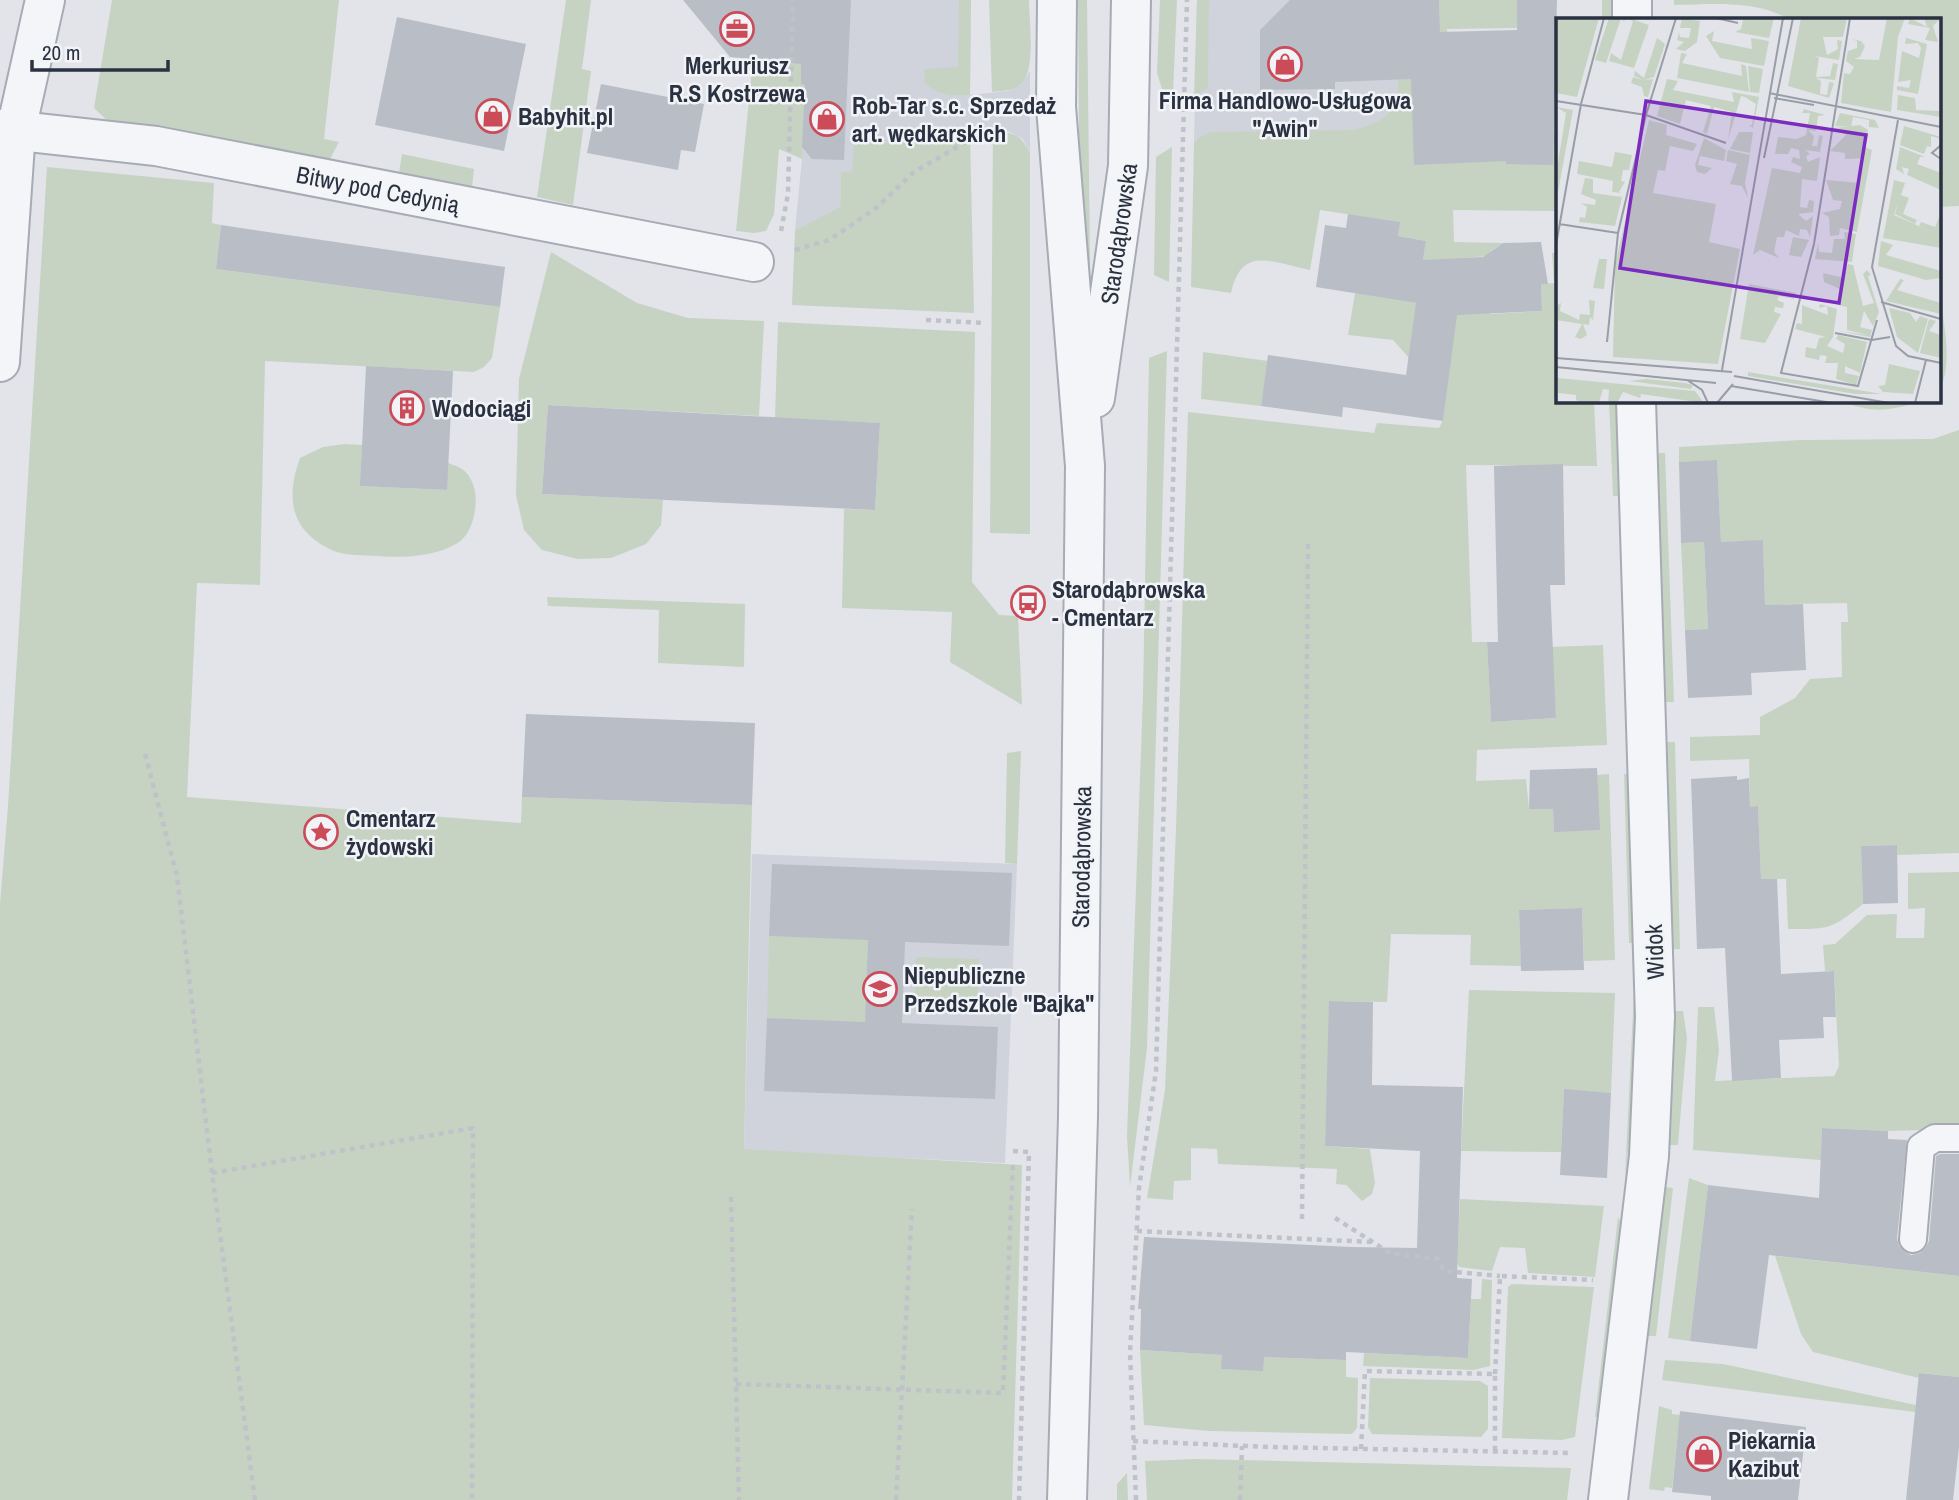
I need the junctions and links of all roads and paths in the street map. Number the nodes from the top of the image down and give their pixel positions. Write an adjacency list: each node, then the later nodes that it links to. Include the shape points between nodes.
1 (45, 0): 8 (street)
2 (793, 0): 10 (path, via 788,194 779,241)
3 (1057, 0): 15 (street, Starodąbrowska, via 1056,107)
4 (1131, 0): 15 (street, Starodąbrowska, via 1128,166)
5 (1187, 0): 26 (path, via 1156,1071)
6 (1632, 0): 7 (street)
7 (1632, 18)
8 (8, 130): 10 (street, Bitwy pod Cedynią, via 156,146); 13 (street)
9 (983, 132): 10 (path, via 914,172 875,209 829,240)
10 (754, 262)
11 (926, 320): 12 (path)
12 (984, 323)
13 (0, 362)
14 (1636, 402): 47 (street, Widok, via 1656,1017 1649,1156)
15 (1085, 466): 44 (street, Starodąbrowska)
16 (1308, 542): 25 (path)
17 (145, 754): 21 (path, via 177,876)
18 (1959, 1138): 27 (lane, via 1935,1138 1921,1147)
19 (1013, 1151): 43 (path, via 1029,1152)
20 (1013, 1164): 33 (path, via 1003,1393)
21 (212, 1174): 39 (path); 40 (path, via 473,1128)
22 (731, 1197): 32 (path)
23 (912, 1209): 33 (path)
24 (1335, 1218): 28 (path)
25 (1302, 1219)
26 (1137, 1231): 28 (path); 34 (path, via 1130,1353)
27 (1913, 1238)
28 (1371, 1242): 29 (path, via 1390,1253 1438,1259 1444,1272)
29 (1500, 1276): 30 (path); 31 (path)
30 (1604, 1280)
31 (1495, 1374): 36 (path, via 1365,1371); 37 (path)
32 (736, 1384): 33 (path); 41 (path)
33 (902, 1390): 42 (path)
34 (1133, 1441): 35 (path); 45 (path)
35 (1242, 1446): 36 (path); 46 (path)
36 (1362, 1449): 37 (path)
37 (1494, 1452): 38 (path)
38 (1573, 1453)
39 (255, 1500)
40 (472, 1500)
41 (739, 1500)
42 (896, 1500)
43 (1019, 1500)
44 (1068, 1500)
45 (1136, 1500)
46 (1240, 1500)
47 (1608, 1500)

